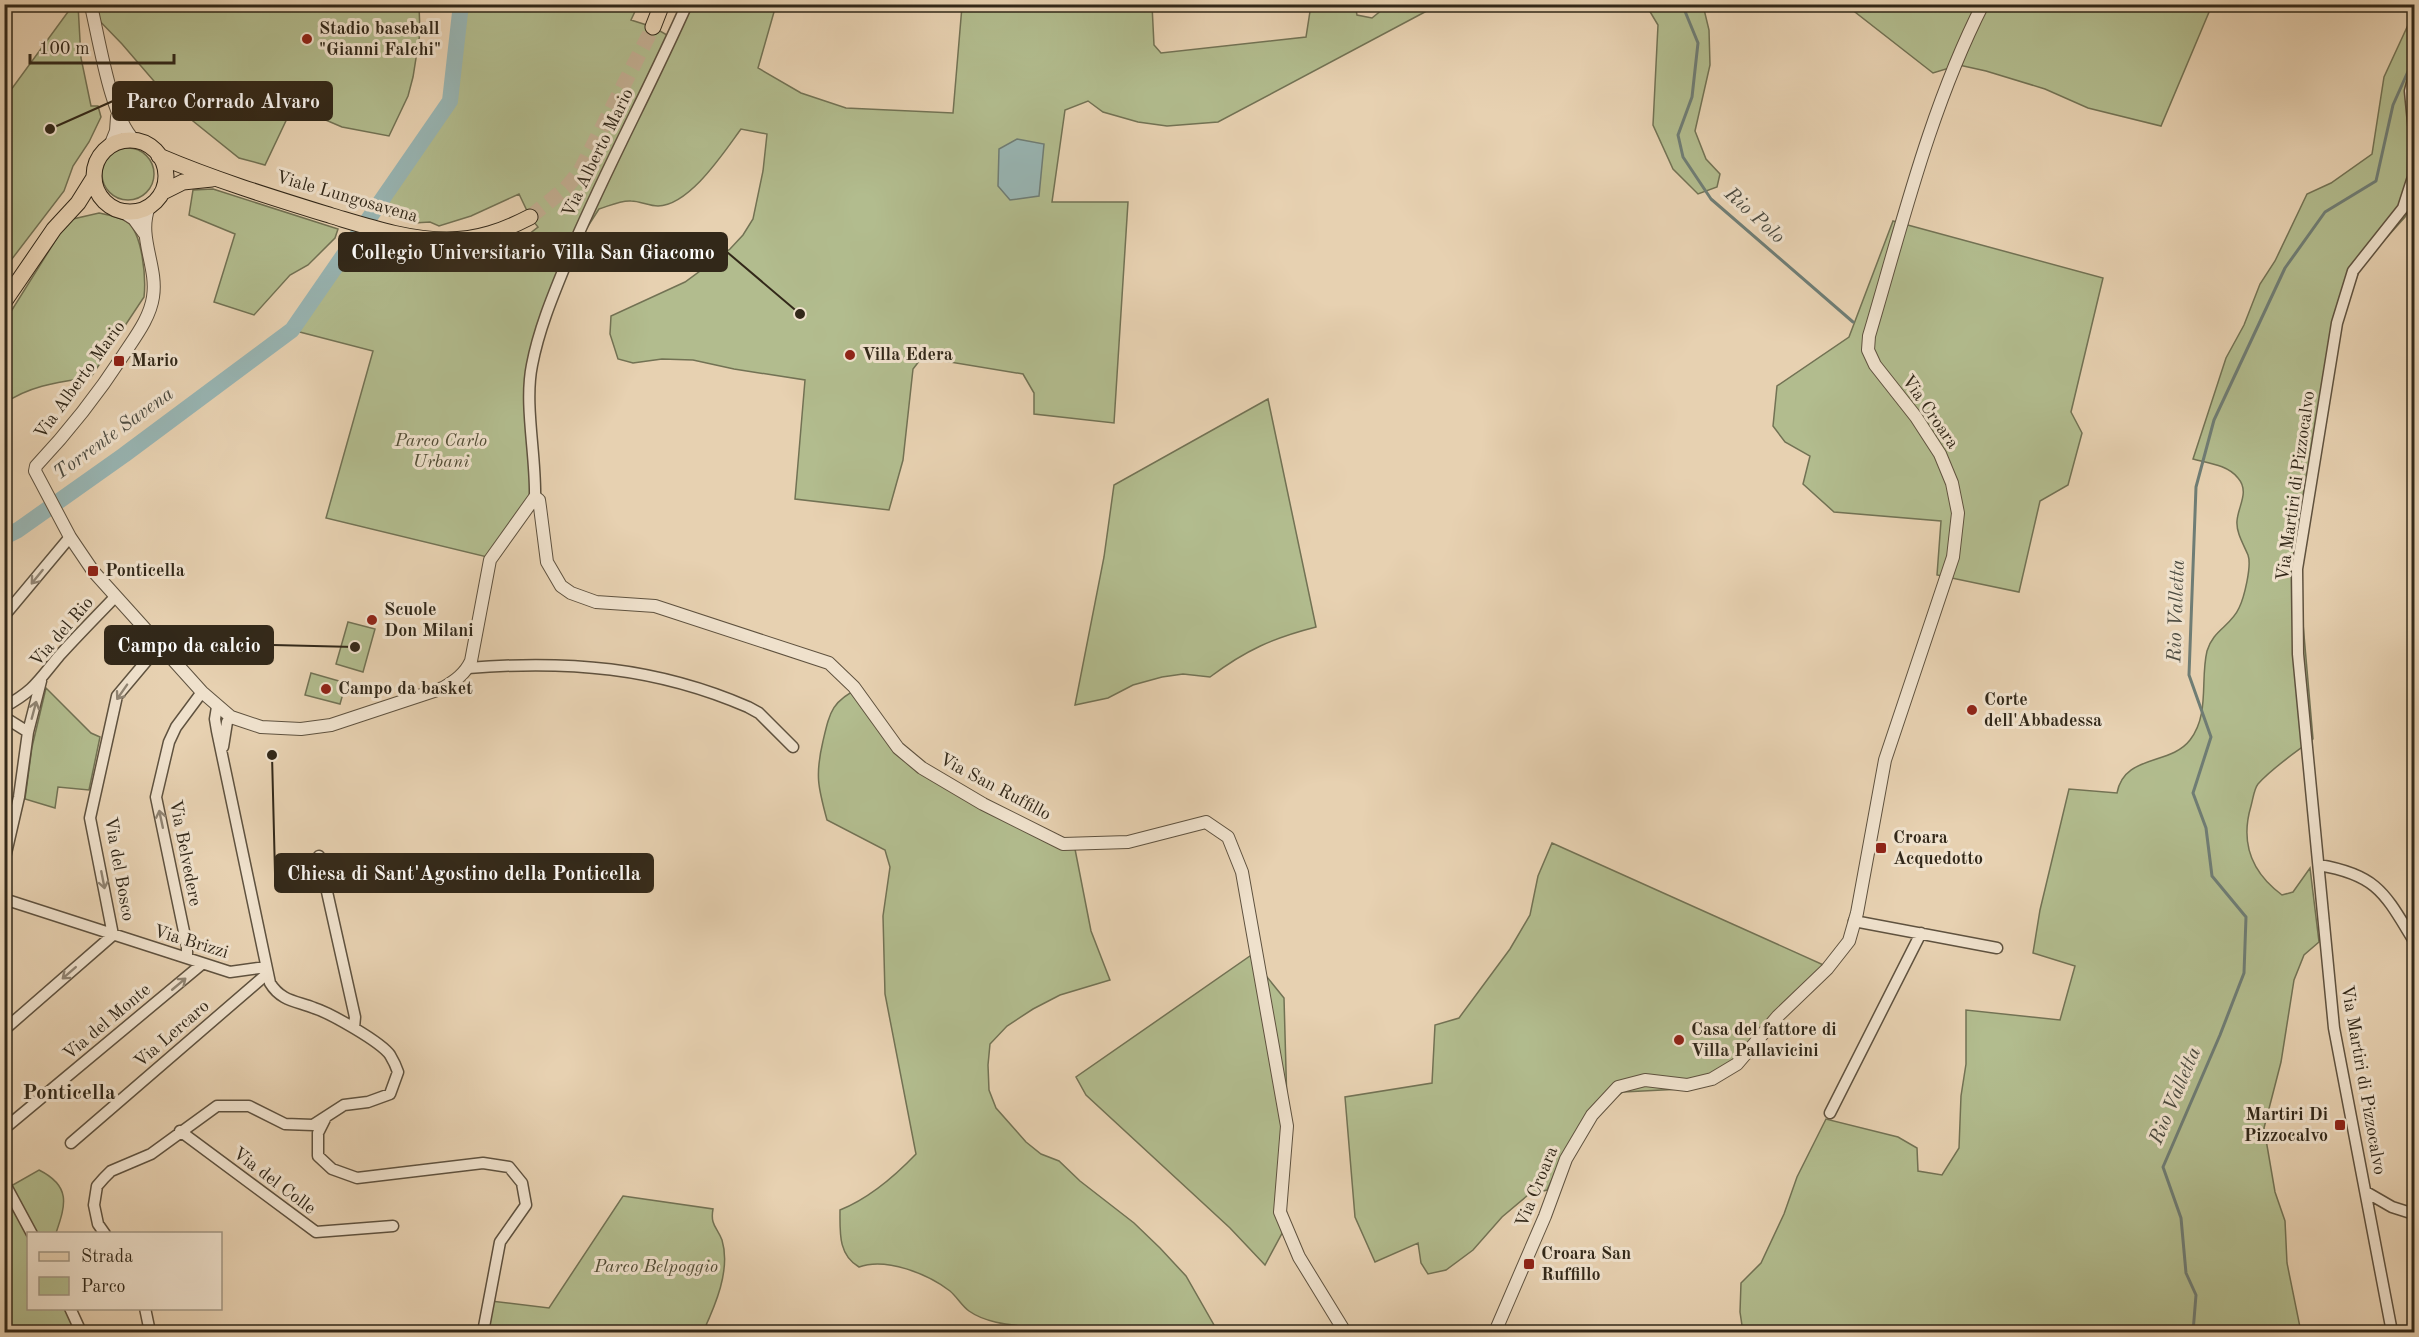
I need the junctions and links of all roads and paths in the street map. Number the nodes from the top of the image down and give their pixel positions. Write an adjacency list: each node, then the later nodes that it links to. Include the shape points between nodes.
1 (662, 4): 5 (main road)
2 (687, 4): 22 (street, Via Alberto Mario, via 590,209 539,335 531,378 530,416)
3 (1983, 4): 41 (street, Via Croara, via 1938,112 1869,336 1868,350 1875,365 1940,454 1952,483 1958,513 1953,557 1885,760)
4 (91, 5): 7 (street)
5 (653, 27)
6 (2415, 75): 8 (street, Via Martiri di Pizzocalvo, via 2410,91)
7 (117, 113): 9 (street); 10 (street)
8 (2415, 132): 39 (street, Via Martiri di Pizzocalvo, via 2413,177 2403,208 2353,271 2337,323 2298,569 2298,654)
9 (134, 140): 10 (main road); 11 (main road, via 148,145)
10 (110, 146): 12 (main road, via 97,160)
11 (159, 156): 13 (main road, Viale Lungosavena); 14 (main road, via 166,172)
12 (93, 179): 15 (main road); 18 (main road)
13 (224, 180): 14 (main road, Viale Lungosavena, via 183,182); 19 (main road, Viale Lungosavena, via 384,231 433,240 471,239 501,232)
14 (163, 192): 16 (main road)
15 (105, 203): 17 (main road); 18 (main road)
16 (149, 207): 17 (main road); 20 (street, Via Alberto Mario)
17 (123, 212): 20 (street, via 134,219)
18 (67, 215): 21 (main road)
19 (530, 217)
20 (145, 235): 23 (street, Via Alberto Mario, via 154,288 146,319 68,432 36,466 37,477)
21 (4, 302)
22 (535, 497): 27 (street, via 490,560); 67 (street, Via San Ruffillo, via 539,500 547,562 561,585 571,593 596,602 655,606 829,663 854,687 898,748 922,768 1063,844 1128,842 1206,822 1228,837 1242,872 1287,1126 1280,1212 1299,1257)
23 (70, 537): 24 (street); 25 (street, one-way to 25)
24 (115, 597): 26 (street); 28 (street, Via del Rio)
25 (4, 616)
26 (159, 646): 29 (street); 43 (street, Via del Bosco, one-way to 43, via 117,696 90,818)
27 (468, 668): 33 (street, via 443,688 331,725 301,729 261,727); 35 (street, via 562,664 647,674 748,707)
28 (41, 681): 30 (street, Via del Rio, via 25,696); 34 (street, one-way to 28)
29 (202, 692): 31 (street); 46 (street, Via Belvedere, one-way to 29, via 188,946 156,797 169,742)
30 (4, 707)
31 (217, 707): 33 (street); 36 (street, via 215,719)
32 (4, 717): 34 (street)
33 (231, 717): 36 (street)
34 (28, 732): 38 (street, via 19,798)
35 (794, 747)
36 (222, 753): 48 (street)
37 (319, 856): 49 (street, via 355,1017)
38 (4, 862)
39 (2319, 865): 44 (street, via 2367,879 2385,894); 57 (street, Via Martiri di Pizzocalvo, via 2334,1028)
40 (4, 899): 43 (street, Via Brizzi)
41 (1854, 921): 42 (street); 68 (street, Via Croara, via 1849,941 1827,969 1778,1016 1737,1065 1712,1079 1687,1085 1645,1080 1618,1087 1592,1115 1566,1159)
42 (1921, 933): 45 (street); 51 (street)
43 (113, 935): 46 (street, Via Brizzi); 50 (street, Via del Bosco, one-way to 50)
44 (2415, 942)
45 (1997, 948)
46 (187, 958): 47 (street, Via Brizzi)
47 (202, 963): 48 (street, Via Brizzi, via 230,972); 53 (street, Via del Monte, one-way to 47)
48 (267, 970): 49 (street, via 273,987 287,1000 315,1008); 55 (street, Via Lercaro)
49 (354, 1028): 52 (street, via 389,1053 398,1072 390,1094 344,1105)
50 (4, 1030)
51 (1830, 1113)
52 (324, 1119): 54 (street, via 313,1125 285,1124 249,1106 217,1106); 66 (street, via 318,1133 318,1156 332,1169 357,1178 483,1163 509,1167 522,1183 526,1205 500,1242)
53 (4, 1129)
54 (180, 1131): 59 (street, Via del Colle, via 316,1233); 61 (street, via 151,1154 111,1171 97,1186 95,1215)
55 (71, 1143)
56 (4, 1182): 60 (street)
57 (2366, 1192): 58 (street, Via Martiri di Pizzocalvo, via 2392,1207); 69 (street, Via Martiri di Pizzocalvo)
58 (2415, 1214)
59 (393, 1226)
60 (31, 1232)
61 (104, 1232)
62 (71, 1310): 64 (street)
63 (146, 1310): 65 (street)
64 (81, 1332)
65 (150, 1332)
66 (483, 1332)
67 (1345, 1332)
68 (1495, 1332)
69 (2392, 1332)

